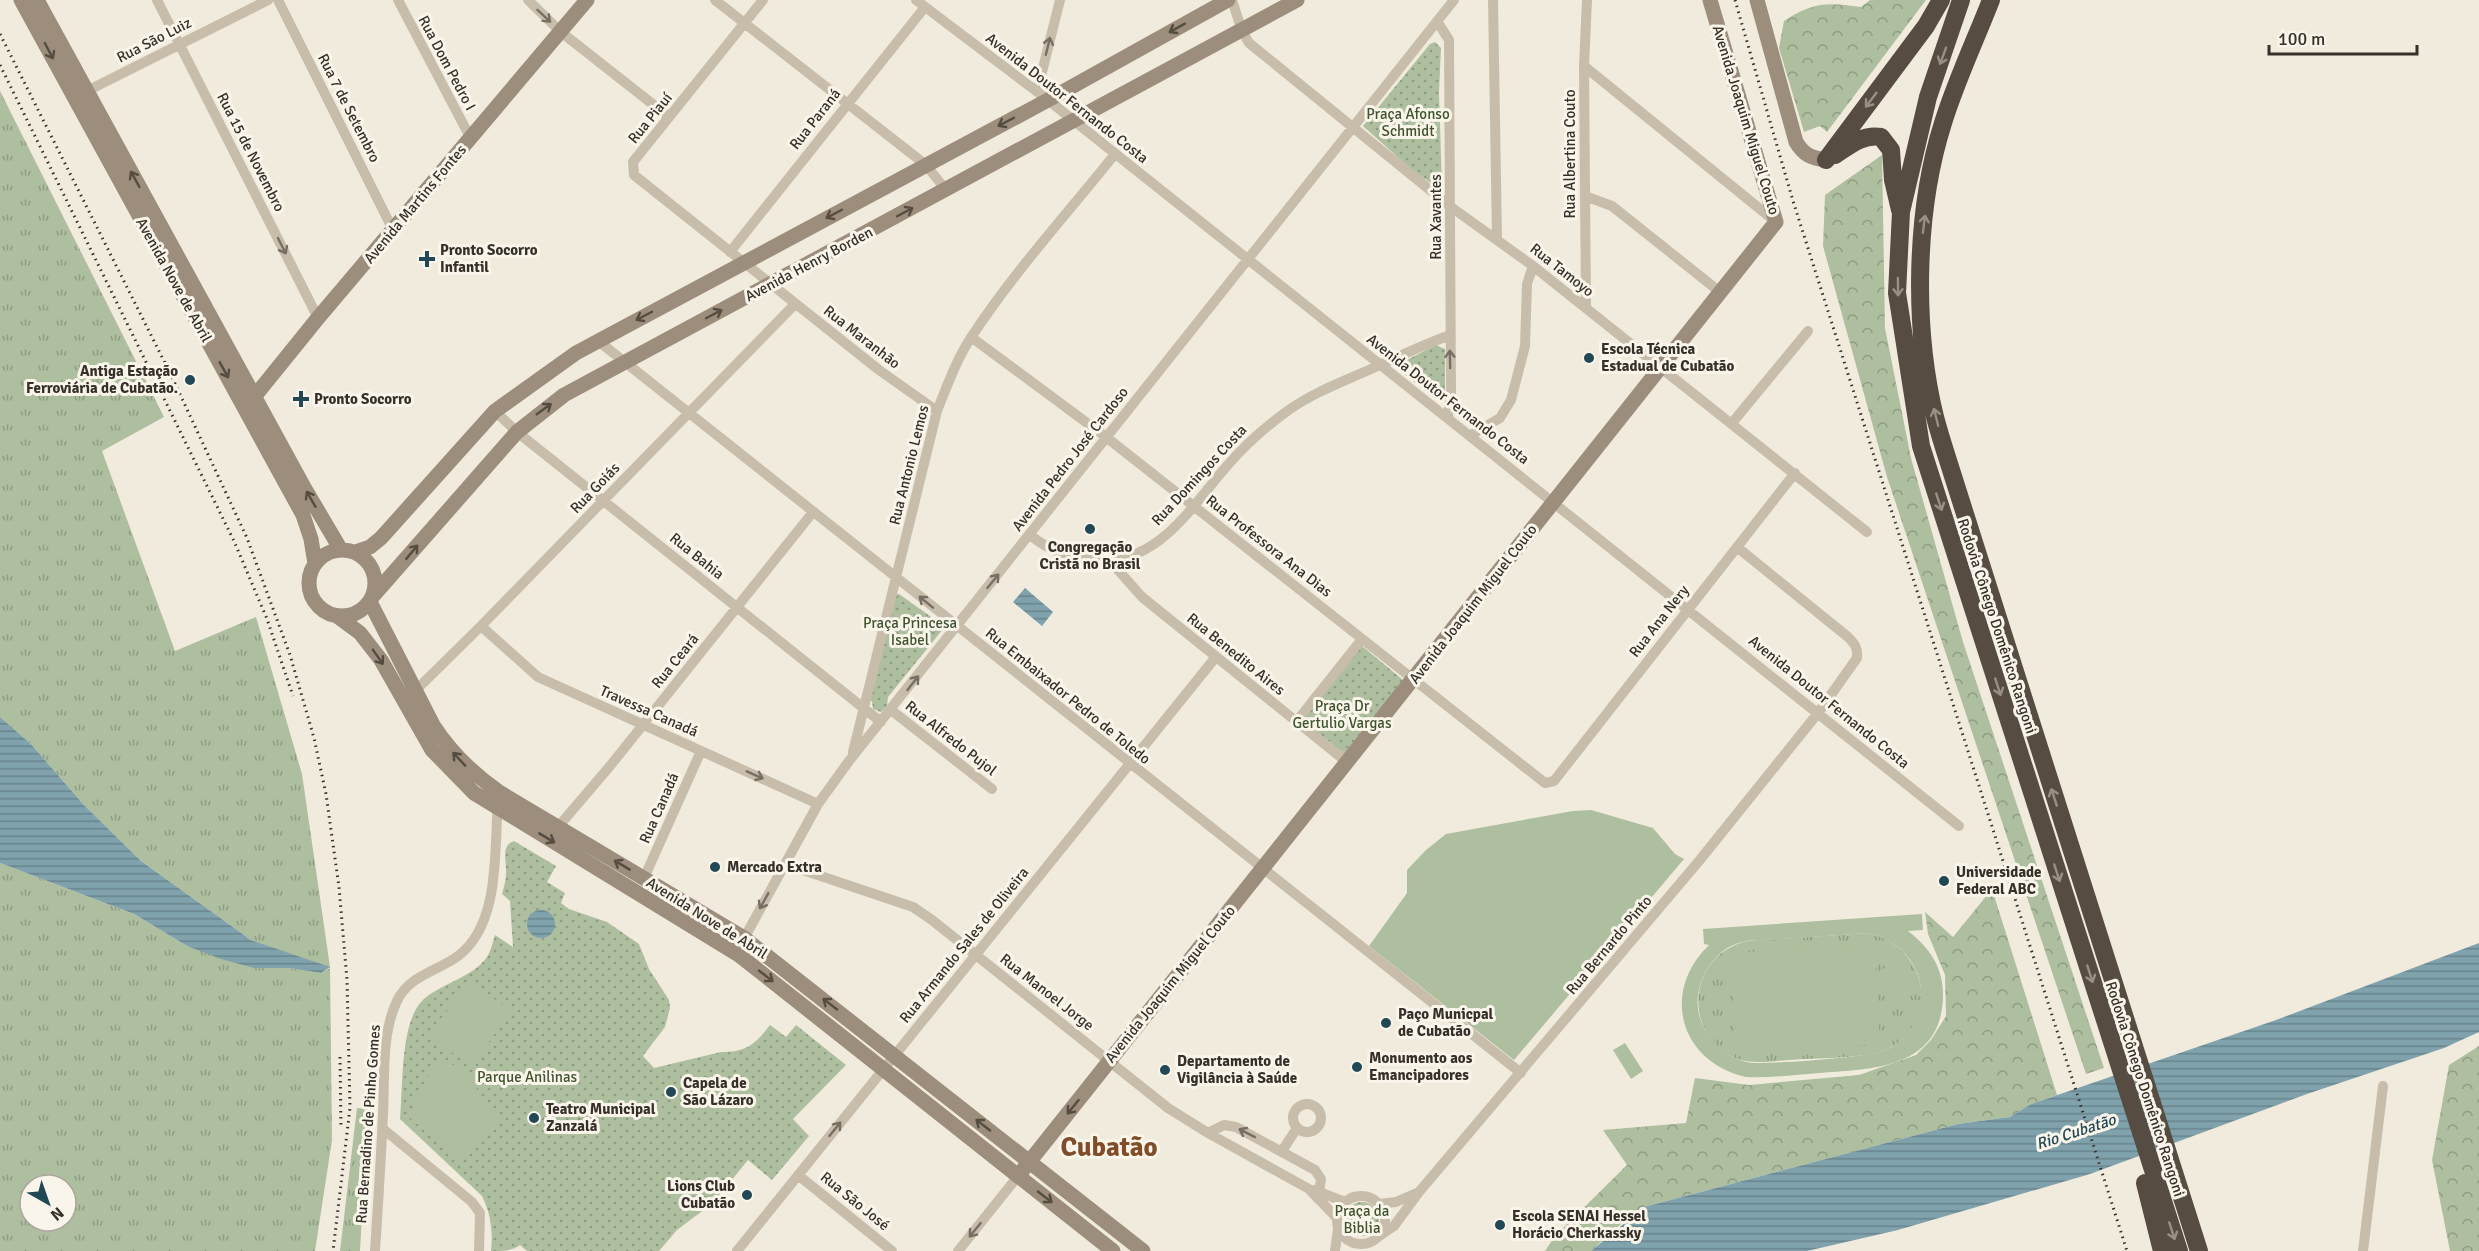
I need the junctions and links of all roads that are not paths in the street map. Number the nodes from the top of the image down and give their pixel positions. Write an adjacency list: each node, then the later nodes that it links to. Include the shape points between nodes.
1 (21, 0): 31 (street, Avenida Nove de Abril, one-way to 31)
2 (37, 0): 31 (street, Avenida Nove de Abril)
3 (157, 0): 29 (street, Rua 15 de Novembro)
4 (268, 0): 29 (street, Rua São Luiz)
5 (278, 0): 46 (street, Rua 7 de Setembro)
6 (398, 0): 37 (street, Rua Dom Pedro I)
7 (528, 0): 28 (street, one-way to 28)
8 (586, 0): 28 (street, Avenida Martins Fontes)
9 (716, 0): 25 (street)
10 (763, 0): 25 (street, Rua Piauí)
11 (1060, 0): 32 (street, one-way to 11)
12 (1230, 0): 27 (street); 32 (street, Avenida Henry Borden, one-way to 32)
13 (1297, 0): 27 (street, Avenida Henry Borden)
14 (1454, 0): 24 (street, Avenida Pedro José Cardoso)
15 (1493, 0): 47 (street)
16 (1587, 0): 30 (street, Rua Albertina Couto)
17 (1710, 0): 45 (street, Avenida Joaquim Miguel Couto)
18 (1757, 0): 39 (street, via 1796,142 1812,159)
19 (1941, 0): 39 (highway, one-way to 39)
20 (1961, 0): 44 (highway, Rodovia Cônego Domênico Rangoni, one-way to 44, via 1928,97)
21 (1991, 0): 26 (highway, Rodovia Cônego Domênico Rangoni)
22 (1998, 0): 26 (highway, Rodovia Cônego Domênico Rangoni)
23 (921, 3): 32 (street, Avenida Doutor Fernando Costa); 33 (street, Rua Paraná)
24 (1437, 21): 36 (street, Avenida Pedro José Cardoso); 43 (street, Rua Xavantes, via 1449,40)
25 (744, 23): 33 (street); 34 (street, Rua Piauí)
26 (1981, 26): 120 (highway, Rodovia Cônego Domênico Rangoni, one-way to 26, via 1938,428 1924,353 1921,246 1929,188 1942,125)
27 (1242, 31): 35 (street, Avenida Henry Borden); 36 (street, Rua Tamoyo, via 1249,43)
28 (561, 32): 34 (street); 37 (street, Avenida Martins Fontes)
29 (179, 44): 31 (street, Rua São Luiz); 57 (street, Rua 15 de Novembro, one-way to 57)
30 (1584, 66): 42 (street, Rua Albertina Couto); 45 (street)
31 (80, 95): 52 (street, Avenida Nove de Abril)
32 (1043, 96): 35 (street, Avenida Doutor Fernando Costa); 40 (street, Avenida Henry Borden, one-way to 40)
33 (846, 103): 40 (street); 48 (street, Rua Paraná)
34 (669, 117): 48 (street, Rua Piauí, via 633,162 634,176)
35 (1073, 121): 38 (street, Avenida Doutor Fernando Costa); 41 (street, Avenida Henry Borden)
36 (1352, 128): 43 (street, Rua Tamoyo); 49 (street, Avenida Pedro José Cardoso)
37 (471, 139): 46 (street, Avenida Martins Fontes)
38 (1115, 154): 49 (street, Avenida Doutor Fernando Costa); 60 (street, Rua Antonio Lemos)
39 (1826, 160): 44 (highway, via 1862,138 1881,137 1891,150)
40 (926, 165): 41 (street); 50 (street, Avenida Henry Borden, one-way to 50)
41 (946, 190): 53 (street, Avenida Henry Borden, one-way to 41)
42 (1585, 196): 54 (street, via 1612,206); 56 (street, Rua Albertina Couto)
43 (1451, 207): 47 (street, Rua Tamoyo); 59 (street, Rua Xavantes)
44 (1901, 212): 122 (highway, Rodovia Cônego Domênico Rangoni, one-way to 122, via 1898,293 1921,446)
45 (1776, 222): 54 (street, Avenida Joaquim Miguel Couto)
46 (393, 230): 57 (street, Avenida Martins Fontes)
47 (1497, 239): 51 (street, Rua Tamoyo)
48 (730, 252): 50 (street, Rua Piauí)
49 (1247, 259): 63 (street, Avenida Doutor Fernando Costa); 74 (street, Avenida Pedro José Cardoso)
50 (745, 262): 53 (street, Rua Piauí); 61 (street, Avenida Henry Borden, one-way to 61)
51 (1533, 266): 56 (street, Rua Tamoyo); 73 (street, via 1527,284 1525,346 1511,400 1500,418)
52 (180, 276): 65 (street, Avenida Nove de Abril); 66 (street, Avenida Nove de Abril, one-way to 66)
53 (772, 284): 55 (street, Rua Maranhão); 62 (street, Avenida Henry Borden, one-way to 53)
54 (1720, 292): 64 (street, Avenida Joaquim Miguel Couto)
55 (795, 304): 68 (street, Rua Maranhão); 69 (street, Rua Goiás)
56 (1586, 308): 64 (street, Rua Tamoyo)
57 (318, 318): 65 (street, Avenida Martins Fontes)
58 (1808, 331): 71 (street)
59 (1450, 334): 63 (street, Rua Domingos Costa); 70 (street, Rua Xavantes, one-way to 59)
60 (971, 337): 68 (street, Rua Antonio Lemos); 74 (street, Rua Professora Ana Dias)
61 (597, 340): 62 (street, Rua Embaixador Pedro de Toledo); 67 (street, Avenida Henry Borden)
62 (624, 362): 69 (street, Rua Embaixador Pedro de Toledo); 72 (street, Avenida Henry Borden, one-way to 62, via 564,395)
63 (1380, 365): 70 (street, Avenida Doutor Fernando Costa); 78 (street, Rua Domingos Costa, via 1317,392 1271,423 1243,448)
64 (1661, 367): 71 (street, Rua Tamoyo); 77 (street, Avenida Joaquim Miguel Couto)
65 (254, 396): 66 (street, Avenida Martins Fontes); 83 (street, Avenida Nove de Abril, one-way to 65)
66 (246, 410): 85 (street, Avenida Nove de Abril, via 303,514)
67 (495, 411): 72 (street, Rua Bahia); 83 (street, Avenida Henry Borden, via 381,538 370,547)
68 (937, 411): 86 (street, Rua Antonio Lemos)
69 (688, 413): 76 (street, Rua Goiás); 79 (street, Rua Embaixador Pedro de Toledo)
70 (1448, 417): 73 (street, Avenida Doutor Fernando Costa)
71 (1732, 423): 75 (street, Rua Tamoyo)
72 (517, 432): 76 (street, Rua Bahia); 87 (street, Avenida Henry Borden, one-way to 72)
73 (1471, 435): 77 (street, Avenida Doutor Fernando Costa)
74 (1106, 437): 78 (street, Rua Professora Ana Dias); 81 (street, Avenida Pedro José Cardoso)
75 (1795, 474): 80 (street, Rua Tamoyo); 82 (street, Rua Ana Nery)
76 (603, 501): 88 (street, Rua Bahia); 91 (street, Rua Goiás)
77 (1554, 503): 89 (street, Avenida Doutor Fernando Costa); 95 (street, Avenida Joaquim Miguel Couto)
78 (1194, 506): 84 (street, Rua Domingos Costa, via 1152,546); 93 (street, Rua Professora Ana Dias)
79 (813, 512): 86 (street, Rua Embaixador Pedro de Toledo); 88 (street, Rua Ceará)
80 (1867, 532)
81 (1030, 535): 84 (street, Rua Domingos Costa, via 1049,550 1065,556); 92 (street, Avenida Pedro José Cardoso, one-way to 81)
82 (1737, 547): 89 (street, Rua Ana Nery); 99 (street, Rua Bernardo Pinto, via 1855,644 1857,658)
83 (348, 551): 85 (street, via 326,554); 87 (street, via 372,567 376,581)
84 (1111, 562): 94 (street, Rua Benedito Aires, via 1142,597)
85 (315, 564): 90 (street, via 309,578 310,593 323,611)
86 (896, 578): 92 (street, Rua Embaixador Pedro de Toledo, one-way to 86); 97 (street, Rua Antonio Lemos)
87 (372, 599): 90 (street, via 359,613); 96 (street, Avenida Nove de Abril)
88 (737, 607): 97 (street, Rua Bahia); 102 (street, Rua Ceará)
89 (1688, 609): 99 (street, Avenida Doutor Fernando Costa); 107 (street, Rua Ana Nery, via 1554,781)
90 (337, 616): 111 (street, Avenida Nove de Abril, one-way to 111, via 360,633 381,660 432,750 460,781)
91 (481, 626): 96 (street, Rua Goiás); 102 (street, Travessa Canadá, via 538,677)
92 (957, 626): 98 (street, Avenida Pedro José Cardoso, one-way to 92); 106 (street, Rua Embaixador Pedro de Toledo)
93 (1362, 639): 95 (street, Rua Professora Ana Dias); 101 (street)
94 (1215, 658): 101 (street, Rua Benedito Aires); 106 (street, Rua Armando Sales de Oliveira)
95 (1413, 680): 105 (street, Avenida Joaquim Miguel Couto); 107 (street, Rua Professora Ana Dias)
96 (415, 691): 109 (street, Avenida Nove de Abril, one-way to 96, via 450,750)
97 (864, 708): 100 (street, Rua Bahia); 104 (street, Rua Antonio Lemos)
98 (891, 710): 100 (street, Avenida Pedro José Cardoso); 108 (street, Rua Alfredo Pujol)
99 (1818, 713): 112 (street, Avenida Doutor Fernando Costa); 125 (street, Rua Bernardo Pinto)
100 (881, 722): 104 (street, Avenida Pedro José Cardoso)
101 (1296, 722): 105 (street, Rua Benedito Aires)
102 (642, 725): 103 (street, Travessa Canadá); 113 (street, Rua Ceará)
103 (701, 751): 110 (street, Travessa Canadá, one-way to 110); 116 (street, Rua Canadá)
104 (849, 761): 110 (street, Avenida Pedro José Cardoso)
105 (1348, 763): 115 (street, Avenida Joaquim Miguel Couto)
106 (1130, 764): 115 (street, Rua Embaixador Pedro de Toledo); 119 (street, Rua Armando Sales de Oliveira)
107 (1545, 783)
108 (992, 789)
109 (499, 792): 111 (street, Rua Bernadino de Pinho Gomes); 113 (street, Avenida Nove de Abril)
110 (818, 804): 114 (street, Avenida Pedro José Cardoso)
111 (497, 808): 118 (street, Avenida Nove de Abril, one-way to 118); 127 (street, Rua Bernadino de Pinho Gomes, via 492,883 482,927 458,957 409,985 390,1018)
112 (1959, 826)
113 (558, 827): 116 (street, Avenida Nove de Abril, one-way to 113)
114 (785, 864): 117 (street, Avenida Pedro José Cardoso, one-way to 117); 119 (street, Rua Manoel Jorge, via 913,907)
115 (1262, 869): 123 (street, Avenida Joaquim Miguel Couto); 125 (street, Rua Embaixador Pedro de Toledo)
116 (644, 878): 117 (street, Avenida Nove de Abril)
117 (744, 938): 118 (street, Avenida Pedro José Cardoso); 121 (street, Avenida Nove de Abril, one-way to 117)
118 (739, 955): 124 (street, Avenida Nove de Abril, one-way to 124)
119 (975, 955): 121 (street, Rua Armando Sales de Oliveira); 123 (street, Rua Manoel Jorge)
120 (2133, 1045): 151 (highway, Rodovia Cônego Domênico Rangoni); 152 (highway)
121 (895, 1055): 124 (street, Rua Armando Sales de Oliveira); 131 (street, Avenida Nove de Abril, one-way to 121)
122 (2116, 1058): 149 (highway); 150 (highway, Rodovia Cônego Domênico Rangoni, one-way to 150)
123 (1109, 1061): 129 (street, Rua Manoel Jorge, via 1168,1108); 131 (street, Avenida Joaquim Miguel Couto, one-way to 131)
124 (884, 1069): 132 (street, Rua Armando Sales de Oliveira, one-way to 124); 133 (street, Avenida Nove de Abril)
125 (1521, 1073): 134 (street, Rua Bernardo Pinto)
126 (2383, 1086): 153 (street)
127 (382, 1128): 140 (street, Rua Bernadino de Pinho Gomes); 141 (street, via 472,1202 480,1213)
128 (1297, 1128): 130 (street)
129 (1208, 1133): 130 (street, one-way to 129, via 1236,1127 1224,1125); 135 (street, Rua Manoel Jorge)
130 (1282, 1151): 135 (street, via 1316,1170 1321,1179)
131 (1029, 1161): 133 (street, Avenida Joaquim Miguel Couto); 146 (street, Avenida Nove de Abril)
132 (798, 1175): 142 (street, Rua Armando Sales de Oliveira); 143 (street, Rua São José)
133 (1018, 1176): 144 (street, Avenida Joaquim Miguel Couto, one-way to 144); 145 (street, Avenida Nove de Abril, one-way to 145)
134 (1419, 1192): 137 (street, Rua Bernardo Pinto); 139 (street, Rua Bernardo Pinto, via 1394,1226)
135 (1320, 1195): 136 (street, Rua Manoel Jorge); 138 (street, Rua Manoel Jorge)
136 (1345, 1202): 137 (street, via 1362,1196); 138 (street)
137 (1379, 1204): 139 (street, via 1385,1224)
138 (1337, 1223): 139 (street, via 1344,1238 1354,1244); 147 (street)
139 (1375, 1240): 148 (street, Rua Bernardo Pinto)
140 (375, 1251)
141 (479, 1251)
142 (737, 1251)
143 (892, 1251)
144 (958, 1251)
145 (1113, 1251)
146 (1143, 1251)
147 (1335, 1251)
148 (1362, 1251)
149 (2163, 1251)
150 (2178, 1251)
151 (2199, 1251)
152 (2211, 1251)
153 (2363, 1251)

